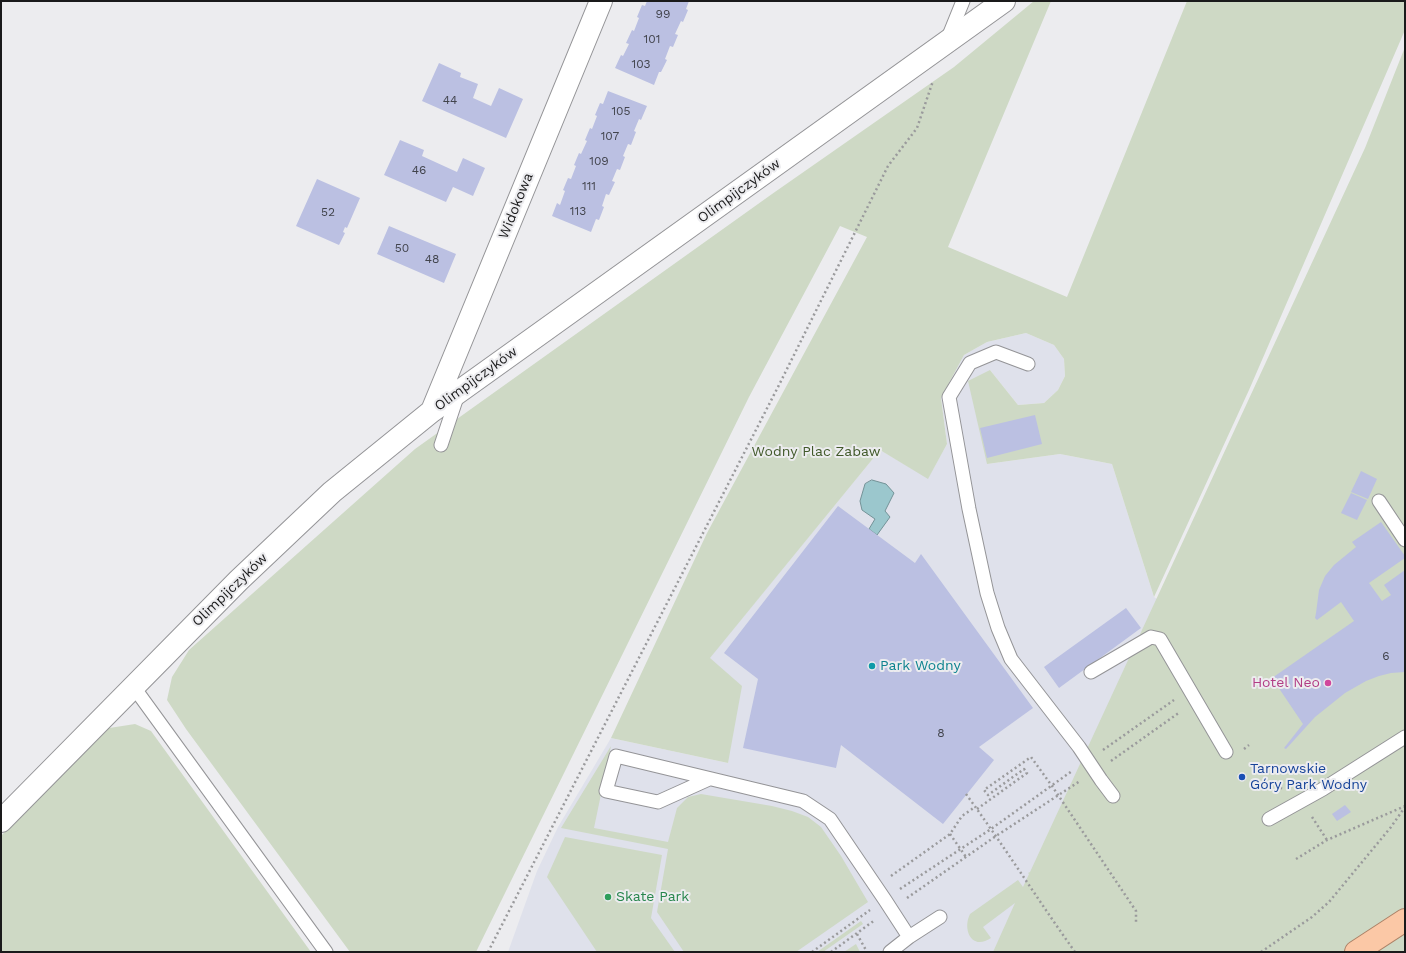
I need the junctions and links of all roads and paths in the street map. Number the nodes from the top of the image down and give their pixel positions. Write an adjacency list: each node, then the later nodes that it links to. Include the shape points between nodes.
1 (601, 1): 8 (street, Widokowa)
2 (963, 1): 4 (lane)
3 (1004, 1): 4 (street, Olimpijczyków)
4 (947, 42): 7 (street, Olimpijczyków)
5 (934, 78): 48 (path, via 917,128 888,166 772,400)
6 (1028, 364): 18 (lane, via 996,352 970,363 949,397 987,593 998,628 1010,659)
7 (459, 392): 8 (street, Olimpijczyków); 9 (lane)
8 (432, 411): 13 (street, Olimpijczyków, via 332,492)
9 (441, 446)
10 (1379, 501): 11 (lane)
11 (1405, 540)
12 (1091, 672): 14 (lane, via 1151,637 1160,639)
13 (133, 686): 29 (street, Olimpijczyków); 47 (lane)
14 (1189, 689): 15 (lane); 18 (path)
15 (1196, 701): 17 (lane); 19 (path)
16 (1405, 737): 28 (lane, via 1324,789)
17 (1226, 752)
18 (1088, 760): 19 (lane); 21 (path)
19 (1095, 771): 23 (path); 24 (lane)
20 (709, 779): 20 (lane, via 658,802 606,791 616,756); 37 (lane, via 802,801 830,820)
21 (1052, 786): 23 (path); 26 (path, via 1031,757 984,790 988,795 1024,769 1027,773); 30 (path)
22 (966, 794): 26 (path)
23 (1058, 796): 32 (path); 44 (path, via 1136,910)
24 (1113, 796)
25 (1405, 807): 33 (path); 54 (path, via 1329,902 1312,917)
26 (976, 808): 30 (path); 31 (path, via 962,816)
27 (1308, 812): 33 (path)
28 (1269, 819)
29 (1, 821)
30 (991, 829): 32 (path); 34 (path)
31 (950, 834): 34 (path); 37 (path)
32 (996, 836): 35 (path); 53 (path)
33 (1327, 840): 36 (path)
34 (960, 849): 35 (path); 38 (path)
35 (966, 857): 39 (path)
36 (1296, 859)
37 (876, 887): 46 (lane)
38 (898, 891)
39 (905, 900)
40 (874, 907): 49 (path)
41 (940, 917): 46 (lane)
42 (879, 918): 45 (path)
43 (1405, 920): 55 (highway)
44 (1136, 923)
45 (857, 934): 50 (path); 51 (path)
46 (909, 937): 52 (lane)
47 (326, 952)
48 (488, 952)
49 (812, 952)
50 (831, 952)
51 (867, 952)
52 (890, 952)
53 (1075, 952)
54 (1261, 952)
55 (1356, 952)

